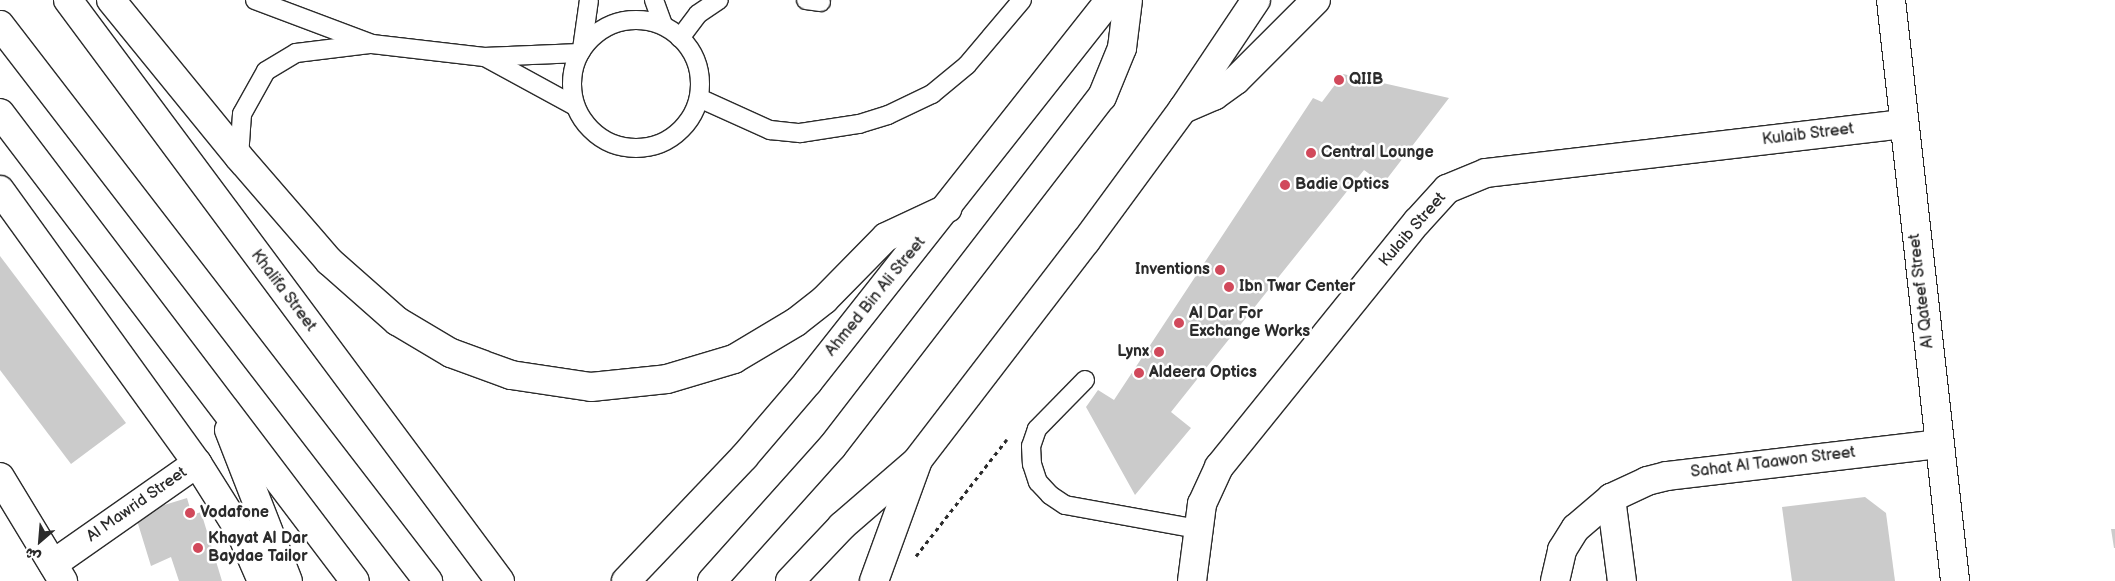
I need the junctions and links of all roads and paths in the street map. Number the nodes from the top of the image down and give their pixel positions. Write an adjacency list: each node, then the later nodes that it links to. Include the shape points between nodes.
1 (68, 0): 42 (main road, Khalifa Street)
2 (111, 0): 24 (main road)
3 (255, 0): 16 (lane)
4 (589, 0): 17 (lane)
5 (654, 0): 14 (lane)
6 (720, 0): 15 (lane, via 698,14)
7 (1022, 0): 19 (lane, via 967,65 932,94 867,121 800,133 770,130)
8 (1110, 0): 26 (main road, Ahmed Bin Ali Street)
9 (1128, 0): 44 (main road, via 1122,48 1102,97 832,447)
10 (1256, 0): 21 (main road)
11 (1316, 0): 21 (main road, via 1236,80 1214,96)
12 (1891, 0): 23 (main road, Al Qateef Street)
13 (0, 25): 41 (main road)
14 (662, 25): 15 (lane); 17 (lane, via 644,20 625,21 607,27)
15 (680, 38): 19 (lane, via 693,55 700,76)
16 (372, 44): 18 (lane); 24 (lane, via 296,53 266,71 242,114)
17 (581, 51): 18 (lane); 20 (lane, via 572,79)
18 (484, 57): 20 (lane)
19 (699, 98): 20 (lane, via 692,117 679,133 661,144 640,148 620,146 601,138 585,124)
20 (575, 106)
21 (1183, 109): 31 (main road)
22 (0, 113): 28 (main road)
23 (1902, 124): 30 (main road, Al Qateef Street); 35 (main road, Kulaib Street, via 1486,172 1465,179 1448,189 1417,222 1235,445 1208,485)
24 (239, 157): 26 (main road, via 329,261 397,321 451,353 510,375 591,387 668,379 734,359 796,322 824,300 886,237)
25 (0, 190): 32 (main road)
26 (948, 208): 43 (main road, Ahmed Bin Ali Street, via 750,450)
27 (1085, 380): 35 (lane, via 1037,429 1031,456 1038,482 1065,504)
28 (215, 396): 39 (main road); 40 (main road)
29 (1011, 434): 36 (path)
30 (1940, 444): 34 (main road, Sahat Al Taawon Street, via 1667,476); 50 (main road, Al Qateef Street)
31 (917, 461): 45 (main road, via 842,526); 46 (main road)
32 (197, 463): 37 (main road, Al Mawrid Street); 38 (main road, via 241,533)
33 (0, 477): 37 (main road, Al Mawrid Street)
34 (1611, 498): 48 (main road, Sahat Al Taawon Street, via 1567,539); 49 (main road)
35 (1197, 529): 47 (main road, Kulaib Street)
36 (912, 562)
37 (58, 573)
38 (262, 581)
39 (288, 581)
40 (355, 581)
41 (428, 581)
42 (500, 581)
43 (626, 581)
44 (712, 581)
45 (790, 581)
46 (874, 581)
47 (1192, 581)
48 (1555, 581)
49 (1622, 581)
50 (1955, 581)

